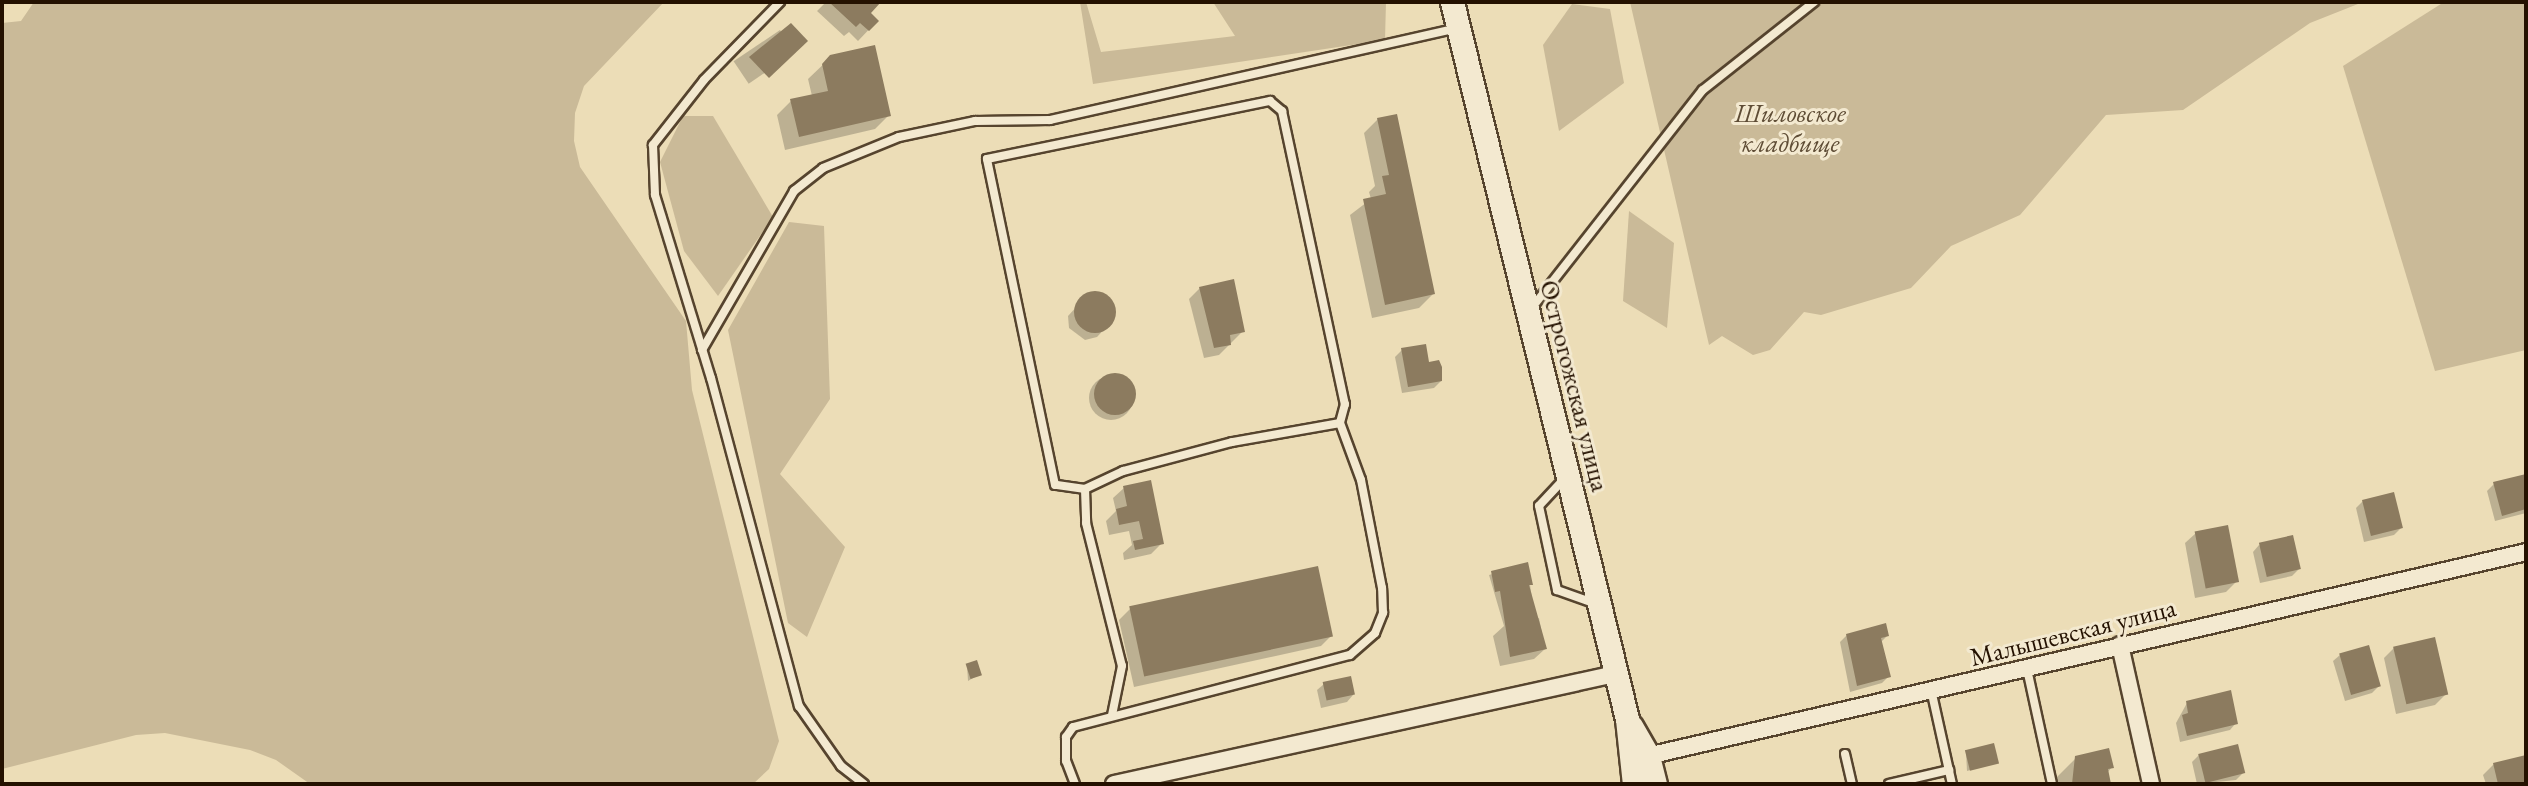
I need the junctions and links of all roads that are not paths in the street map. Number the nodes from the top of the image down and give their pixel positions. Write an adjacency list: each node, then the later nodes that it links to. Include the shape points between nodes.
1 (780, 2): 6 (lane, via 704,80 653,145 655,195)
2 (1452, 2): 4 (street, Острогожская улица)
3 (1814, 2): 5 (lane, via 1703,90)
4 (1458, 27): 5 (street, Острогожская улица); 6 (lane, via 1050,120 975,121 899,137 823,168 794,191)
5 (1528, 313): 8 (street, Острогожская улица)
6 (702, 350): 20 (lane, via 799,706 841,766)
7 (1340, 423): 9 (lane, via 1232,442 1123,471); 9 (lane, via 1345,404 1285,124 1282,111 1269,101 987,159 1055,485); 16 (lane, via 1361,481 1382,588 1383,612 1364,647 1350,655)
8 (1567, 475): 11 (street, Острогожская улица); 11 (lane, via 1539,506 1557,590)
9 (1085, 489): 16 (lane, via 1086,523 1122,666)
10 (2526, 552): 12 (street, Малышевская улица)
11 (1598, 605): 14 (street, Острогожская улица)
12 (2120, 645): 13 (street, Малышевская улица); 29 (street)
13 (2026, 669): 15 (street, Малышевская улица); 28 (lane)
14 (1615, 674): 18 (street, Острогожская улица); 22 (street)
15 (1932, 694): 18 (street, Малышевская улица); 19 (lane)
16 (1112, 715): 21 (lane, via 1073,727 1066,737 1066,761)
17 (1846, 754): 25 (lane)
18 (1639, 758): 23 (street); 24 (street)
19 (1949, 770): 26 (lane); 27 (lane)
20 (864, 784)
21 (1075, 784)
22 (1114, 784)
23 (1634, 784)
24 (1655, 784)
25 (1852, 784)
26 (1889, 784)
27 (1952, 784)
28 (2052, 784)
29 (2151, 784)

